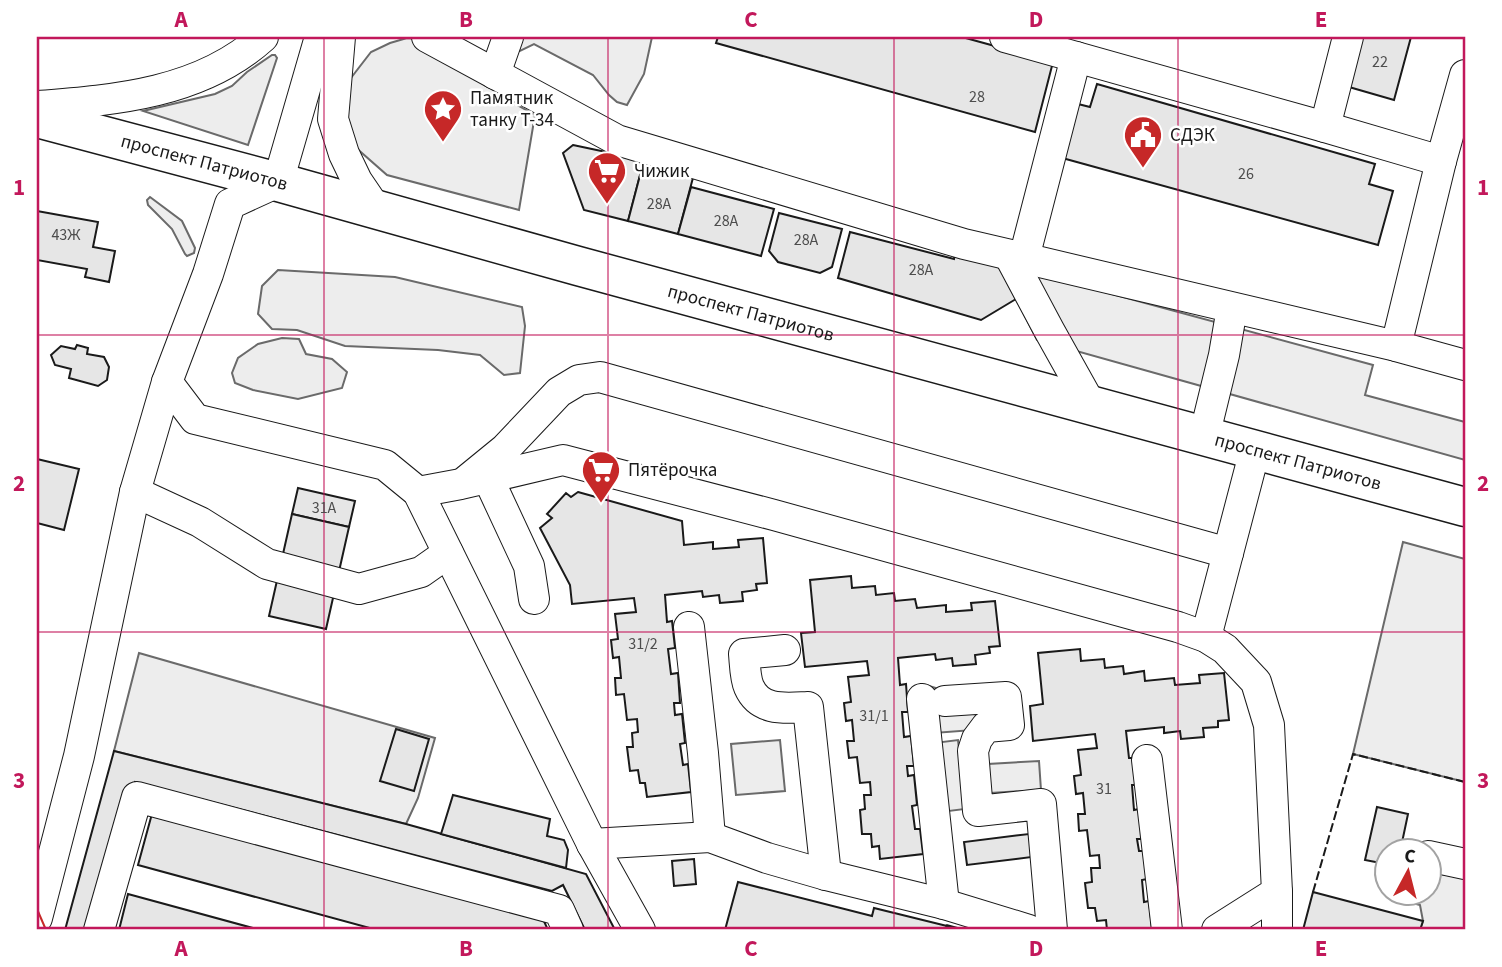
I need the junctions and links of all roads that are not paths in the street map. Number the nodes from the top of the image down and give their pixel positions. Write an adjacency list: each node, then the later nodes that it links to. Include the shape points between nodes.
1 (263, 37): 11 (street, via 214,71 176,86 132,96)
2 (320, 37): 16 (street)
3 (340, 37): 17 (street, via 333,119 344,154)
4 (427, 37): 9 (street)
5 (508, 37): 9 (street)
6 (1005, 37): 8 (street)
7 (1348, 37): 13 (street)
8 (1076, 57): 13 (street); 18 (street)
9 (495, 74): 18 (street, via 617,140)
10 (1465, 75): 14 (street)
11 (37, 106)
12 (37, 118): 16 (highway, проспект Патриотов)
13 (1325, 127): 15 (street)
14 (1458, 128): 15 (street)
15 (1441, 161): 20 (street)
16 (278, 182): 17 (highway, проспект Патриотов); 22 (street, via 230,204)
17 (376, 209): 23 (highway, проспект Патриотов)
18 (1017, 257): 19 (street); 23 (street)
19 (1232, 308): 20 (street); 24 (street)
20 (1396, 346): 21 (street)
21 (1465, 365)
22 (167, 382): 27 (street); 28 (street, via 195,419 385,466)
23 (1092, 407): 24 (highway, проспект Патриотов)
24 (1204, 437): 25 (highway, проспект Патриотов)
25 (1255, 450): 29 (highway, проспект Патриотов); 31 (street)
26 (475, 481): 28 (street); 31 (street, via 559,392 579,380 600,377); 32 (street, via 529,566); 34 (street, via 564,460)
27 (135, 492): 30 (street, via 200,522 267,565 359,589 421,572); 46 (street, via 79,756)
28 (418, 492): 30 (street)
29 (1465, 508)
30 (448, 553): 40 (street)
31 (1228, 553): 34 (street)
32 (534, 599)
33 (689, 627): 39 (street)
34 (1206, 637): 44 (street, via 1225,649 1256,682 1269,725)
35 (785, 650): 43 (street, via 744,654 748,686 758,701 777,708 808,707)
36 (1147, 760): 52 (street)
37 (978, 811): 38 (street); 38 (street, via 973,751 986,727 1009,725 1006,697 933,700); 51 (street, via 1041,804)
38 (934, 815): 45 (street)
39 (710, 837): 40 (street); 43 (street)
40 (592, 844): 49 (street)
41 (1442, 859): 42 (street)
42 (1465, 864)
43 (825, 875): 45 (street)
44 (1278, 892): 53 (street); 54 (street)
45 (944, 904): 50 (street)
46 (37, 918)
47 (99, 930): 48 (street, via 137,797 559,910)
48 (568, 930)
49 (640, 930)
50 (1029, 930)
51 (1052, 930)
52 (1167, 930)
53 (1217, 930)
54 (1277, 930)

